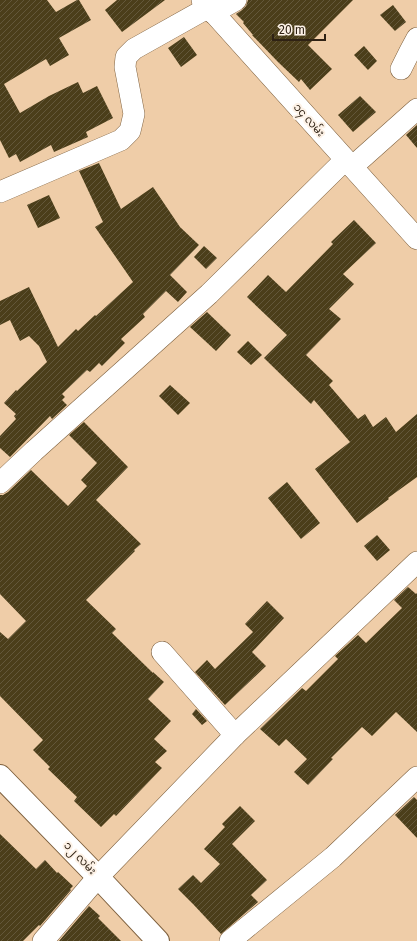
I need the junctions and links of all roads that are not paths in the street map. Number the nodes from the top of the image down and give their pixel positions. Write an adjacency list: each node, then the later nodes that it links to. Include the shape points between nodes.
1 (236, 0): 2 (street)
2 (208, 7): 6 (street, ၁၄ လမ်း); 7 (street, via 134,49 126,57 124,67 134,114 130,131 121,140)
3 (417, 38): 4 (street)
4 (401, 69)
5 (417, 109): 6 (street)
6 (348, 164): 8 (street, ၁၄ လမ်း); 9 (street)
7 (0, 192)
8 (417, 240)
9 (0, 483)
10 (417, 562): 12 (street)
11 (162, 652): 12 (street)
12 (235, 735): 15 (street)
13 (0, 776): 15 (main road, ၁၂ လမ်း)
14 (417, 777): 18 (street, via 333,857)
15 (98, 876): 16 (street); 17 (main road, ၁၂ လမ်း)
16 (43, 941)
17 (158, 941)
18 (230, 941)

